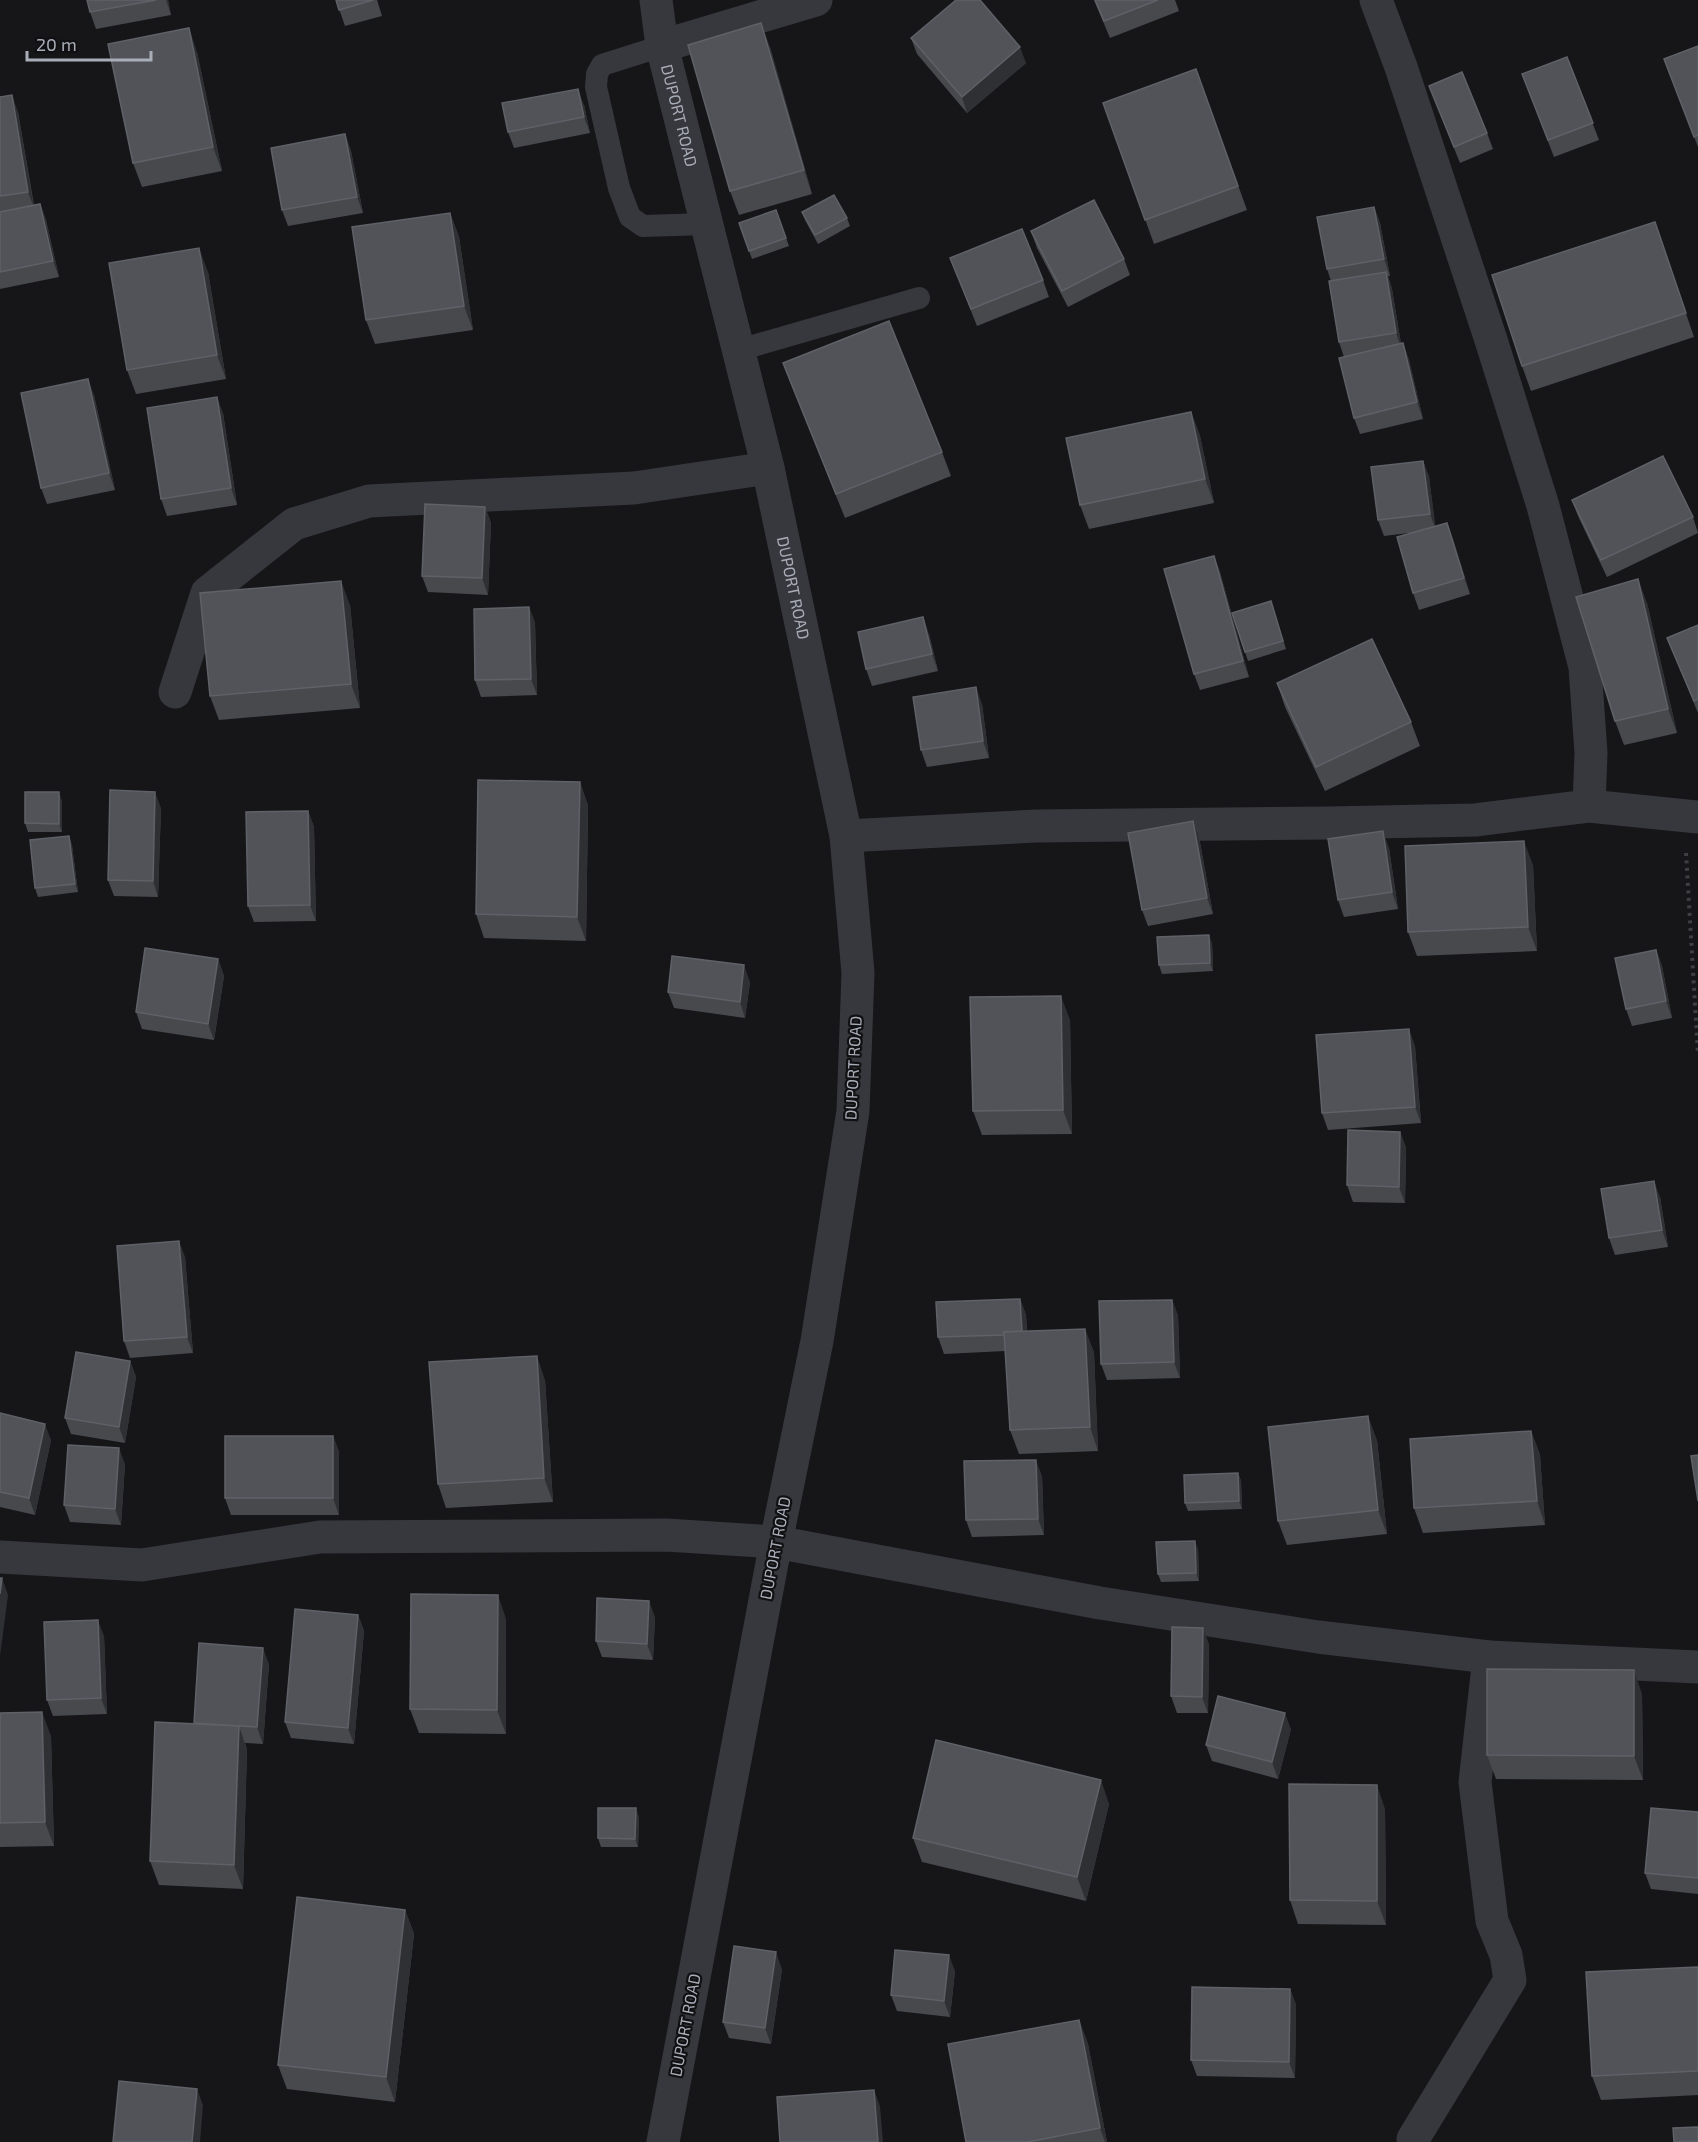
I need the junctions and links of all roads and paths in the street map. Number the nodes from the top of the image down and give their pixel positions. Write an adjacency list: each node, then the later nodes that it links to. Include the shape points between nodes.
1 (656, 0): 4 (street, DUPORT ROAD)
2 (816, 0): 4 (street)
3 (1376, 0): 10 (street, via 1543,506 1585,667 1591,753)
4 (662, 46): 5 (street, DUPORT ROAD); 5 (lane, via 602,65 597,74 596,87 619,188 630,217 643,226)
5 (707, 224): 7 (street, DUPORT ROAD)
6 (919, 298): 7 (lane)
7 (739, 350): 8 (street, DUPORT ROAD)
8 (768, 468): 9 (street, via 634,488 369,501 294,524 207,593); 12 (street, DUPORT ROAD)
9 (175, 692)
10 (1589, 806): 11 (street); 12 (street, via 1475,820 1036,825)
11 (1691, 817): 13 (path)
12 (846, 836): 14 (street, DUPORT ROAD, via 858,973 853,1111 817,1341)
13 (1698, 1055)
14 (776, 1542): 15 (street, via 666,1535 320,1537 142,1565); 16 (street, via 1100,1603); 19 (street, DUPORT ROAD)
15 (0, 1557)
16 (1489, 1658): 17 (street); 18 (street, via 1475,1782 1492,1921 1506,1955 1510,1980)
17 (1698, 1667)
18 (1413, 2139)
19 (663, 2142)

